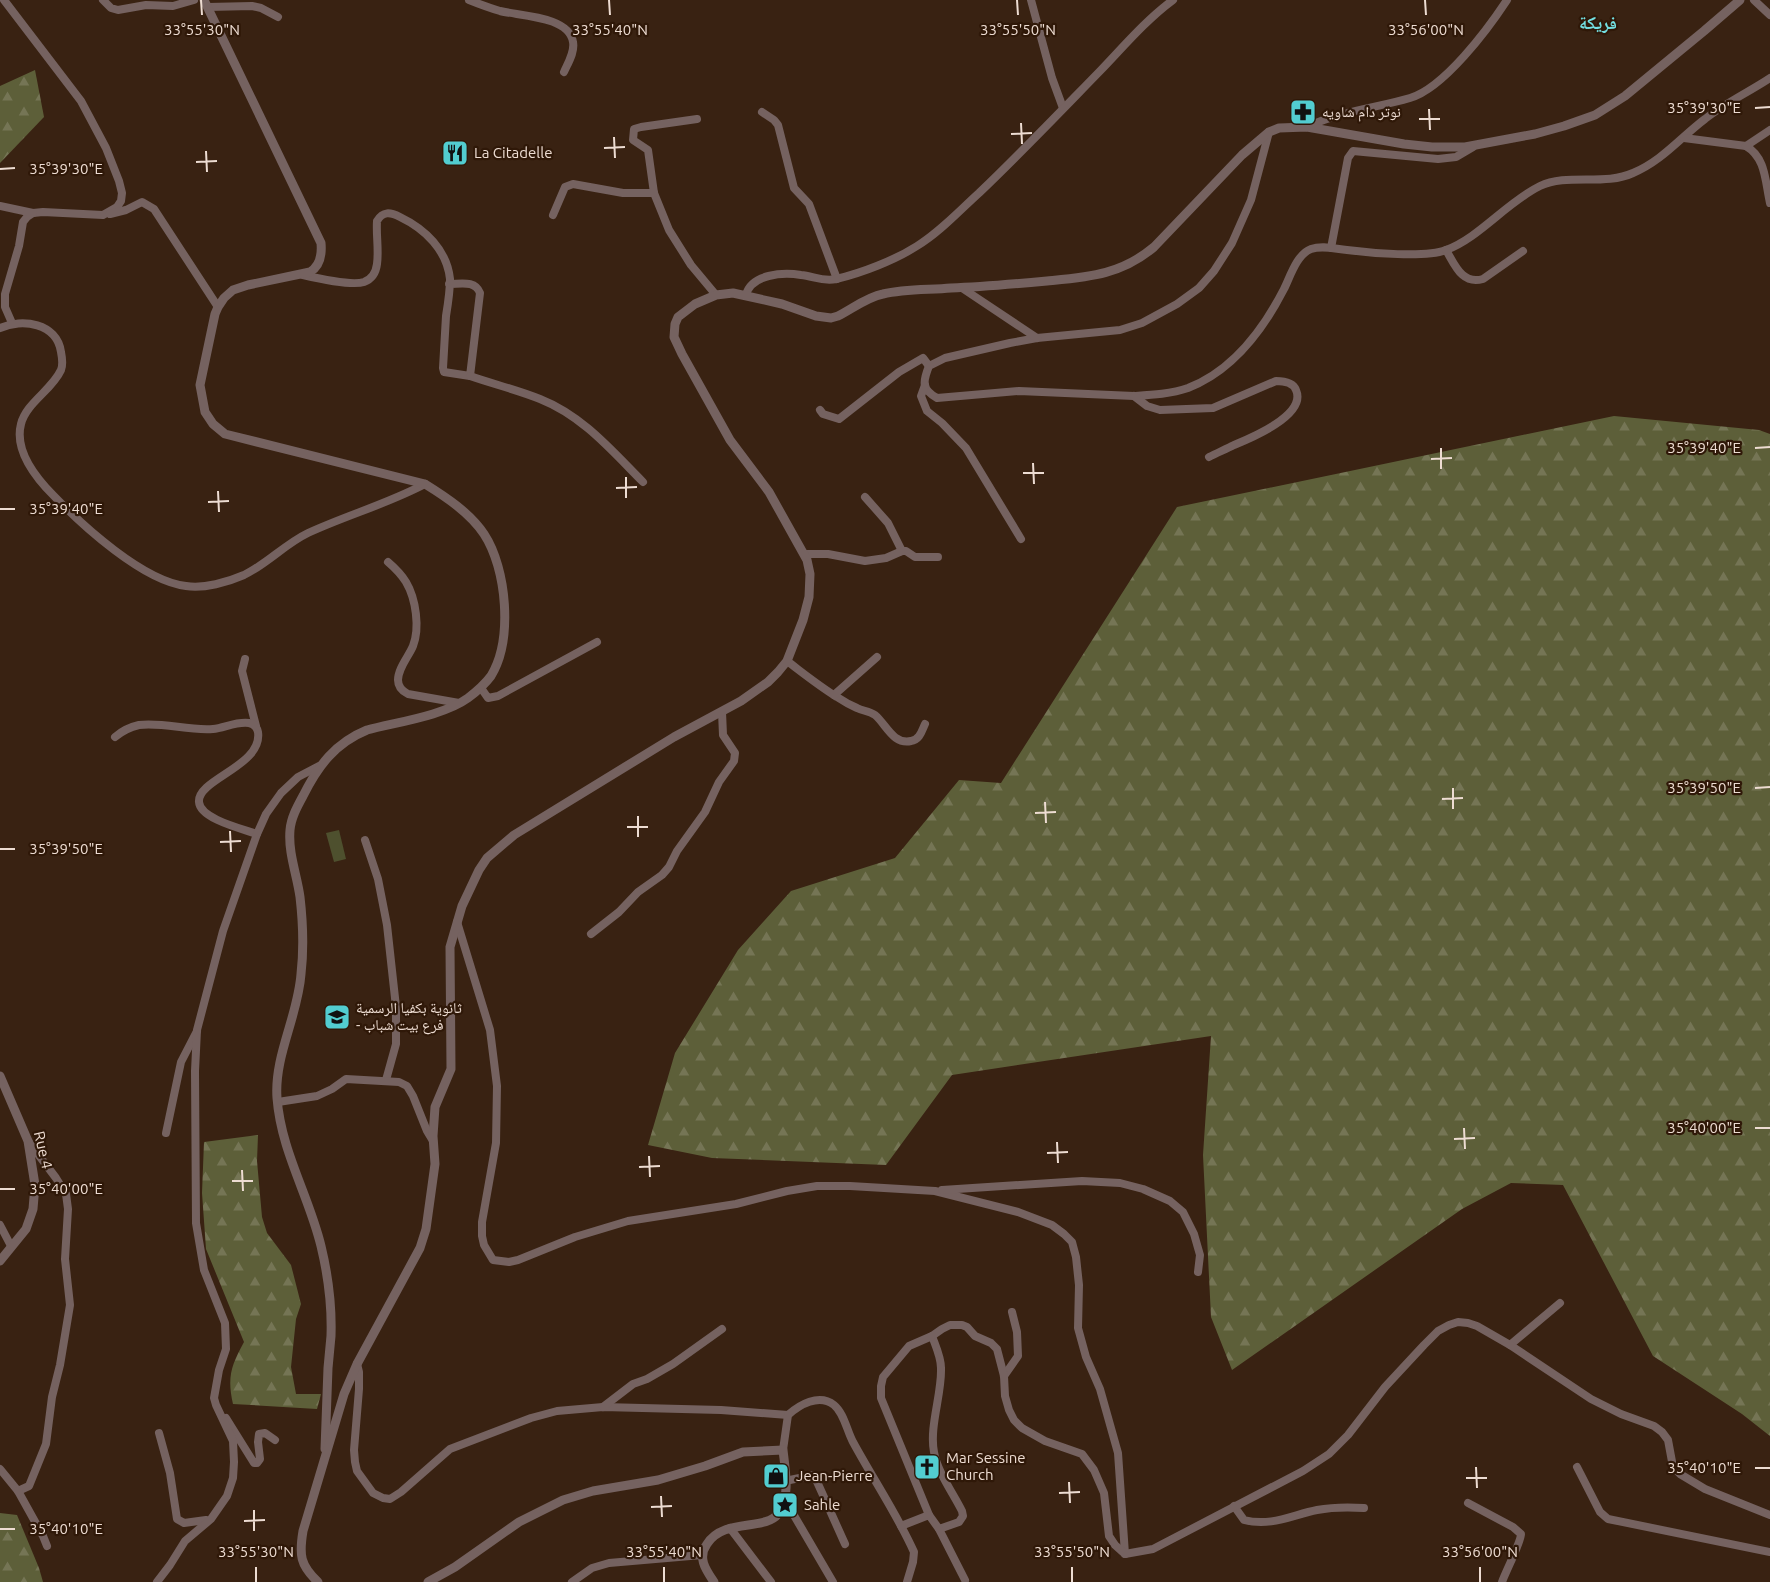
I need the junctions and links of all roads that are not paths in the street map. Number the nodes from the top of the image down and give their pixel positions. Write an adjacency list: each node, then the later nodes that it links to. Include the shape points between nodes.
1 (4, 0): 28 (street, via 81,101 97,130 122,193 117,207)
2 (103, 0): 3 (street, via 118,10 173,6)
3 (194, 0)
4 (469, 0): 13 (street, via 559,24 574,43)
5 (1031, 0): 15 (street)
6 (1173, 0): 15 (street)
7 (1507, 0): 18 (street, via 1474,45 1430,88 1411,98 1325,118)
8 (1740, 0): 22 (street, via 1633,89 1595,115 1535,134)
9 (1754, 0): 11 (street)
10 (206, 4): 12 (street, via 252,6); 33 (street, via 321,243 315,269)
11 (1770, 15)
12 (278, 17)
13 (564, 72)
14 (1770, 78): 21 (street, via 1704,119)
15 (1063, 108): 34 (street, via 926,240)
16 (762, 112): 34 (street, via 778,125 794,188 809,204)
17 (697, 119): 24 (street, via 634,129 633,140 648,150)
18 (1307, 127): 20 (street); 22 (street, via 1432,147)
19 (1770, 130): 23 (street)
20 (1269, 132): 36 (street, via 1154,247 1129,265 1086,278); 42 (street, via 1253,192 1232,243 1199,288 1157,316 1120,330)
21 (1684, 138): 23 (street); 31 (street, via 1626,176 1543,185)
22 (1477, 145): 30 (street, via 1449,159 1356,150 1350,153)
23 (1746, 146): 25 (street, via 1758,155)
24 (654, 193): 29 (street, via 623,193 573,184 565,187); 37 (street, via 674,239)
25 (1770, 203)
26 (0, 206): 27 (street)
27 (33, 213): 28 (street); 40 (street, via 23,222 5,294)
28 (108, 214): 39 (street, via 142,202 154,209)
29 (553, 215)
30 (1330, 248): 31 (street, via 1406,254); 46 (street, via 1305,253 1258,333 1222,367 1186,388)
31 (1446, 250): 32 (street, via 1461,274 1476,281)
32 (1522, 251)
33 (303, 275): 35 (street, via 358,283 371,278 377,264 377,221 390,213 416,225 438,247 448,267); 39 (street, via 233,290)
34 (837, 279): 38 (street, via 802,274 770,276 750,285)
35 (450, 284): 44 (street, via 443,368 444,372); 44 (street, via 475,285 480,293)
36 (962, 288): 38 (street, via 881,294 831,318); 42 (street)
37 (716, 295): 38 (street); 54 (street, via 678,317 674,337 730,440 769,492)
38 (746, 295)
39 (218, 307): 49 (street, via 200,385 205,412 213,424 225,434)
40 (12, 323): 41 (street); 49 (street, via 31,323 47,329 60,343 62,354 62,368 21,425 24,456 46,488 88,529 164,580 200,587 241,576 307,533)
41 (0, 328)
42 (1037, 338): 43 (street, via 945,358)
43 (929, 366): 45 (street); 47 (street, via 923,358 899,372 839,419)
44 (470, 376): 50 (street, via 540,399 563,411 596,434)
45 (925, 385): 46 (street, via 937,398 1019,391); 52 (street, via 921,396 927,411 966,448)
46 (1134, 396): 48 (street, via 1160,410 1213,408 1276,381 1292,385 1297,397 1294,408 1279,423)
47 (820, 410)
48 (1209, 457)
49 (425, 483): 61 (street, via 475,523 495,558 503,592 504,634 495,666)
50 (643, 483)
51 (865, 497): 53 (street, via 888,523)
52 (1021, 539)
53 (902, 551): 54 (street, via 865,561); 55 (street, via 915,557)
54 (804, 554): 60 (street, via 810,574 809,597)
55 (938, 557)
56 (388, 562): 63 (street, via 408,585 416,620 414,644 399,674 400,688 413,696)
57 (597, 642): 61 (street, via 498,696 488,698)
58 (877, 657): 62 (street)
59 (245, 659): 66 (street, via 243,676)
60 (786, 661): 62 (street); 64 (street, via 768,682)
61 (481, 687): 63 (street)
62 (834, 695): 65 (street, via 877,717 898,739 916,739)
63 (459, 703): 68 (street, via 440,712 356,734)
64 (722, 712): 71 (street, via 513,835 487,858); 72 (street, via 723,735 735,753 734,761 705,812 662,875)
65 (925, 724)
66 (256, 726): 67 (street, via 246,723 209,729 144,725 124,730); 69 (street, via 258,737 250,755 207,788 199,803 210,817)
67 (115, 737)
68 (319, 766): 69 (street, via 298,777 281,793); 76 (street, via 290,828 303,948 297,1000 281,1060)
69 (257, 834): 73 (street, via 223,931)
70 (365, 840): 75 (street, via 387,925 396,1007 396,1044)
71 (457, 921): 79 (street, via 450,947 451,1069 435,1107); 80 (street, via 493,1048 496,1143 482,1222 484,1245 493,1260 518,1260 628,1221 817,1186)
72 (591, 934)
73 (197, 1030): 77 (street, via 180,1062); 92 (street, via 196,1223 204,1270 225,1323 226,1337 215,1386)
74 (0, 1076): 78 (street, Rue 4)
75 (386, 1080): 76 (street, via 346,1079 317,1096); 79 (street, via 407,1086)
76 (278, 1102): 98 (street, via 289,1154 321,1246 330,1295)
77 (166, 1133)
78 (28, 1141): 82 (street, Rue 4, via 34,1176 33,1209 26,1229); 102 (street, via 66,1194 65,1259 70,1305 44,1452 29,1486)
79 (435, 1144): 90 (street, via 426,1229 420,1248)
80 (935, 1191): 84 (street, via 1082,1181 1143,1189 1170,1201 1183,1212 1200,1255); 116 (street, via 1018,1212 1052,1225 1072,1242 1079,1285 1078,1328 1118,1453)
81 (0, 1225): 82 (street)
82 (11, 1246): 83 (street, Rue 4)
83 (0, 1261)
84 (1198, 1272)
85 (1560, 1303): 89 (street)
86 (1012, 1312): 91 (street, via 1018,1356)
87 (722, 1329): 93 (street)
88 (932, 1336): 91 (street, via 950,1325 962,1325 997,1349); 107 (street, via 909,1346 883,1377 881,1386 881,1398); 112 (street, via 941,1370 934,1452 963,1516 959,1522)
89 (1510, 1345): 105 (street, via 1468,1323 1458,1322 1438,1331 1329,1454); 108 (street, via 1591,1399 1654,1425 1668,1440 1673,1467 1680,1474)
90 (357, 1364): 93 (street, via 355,1462 365,1483 383,1498 394,1498 450,1449 531,1418); 98 (street, via 344,1394)
91 (1004, 1376): 116 (street, via 1005,1396 1014,1420 1045,1441 1082,1454 1094,1470 1104,1493 1108,1536)
92 (216, 1405): 96 (street, via 254,1462 260,1459 259,1434 265,1433); 109 (street, via 233,1441 234,1462 227,1496)
93 (603, 1407): 94 (street)
94 (788, 1415): 97 (street); 110 (street, via 814,1401 833,1404)
95 (159, 1433): 109 (street, via 177,1519 187,1523)
96 (275, 1440)
97 (783, 1450): 101 (street); 121 (street, via 743,1452 658,1480 563,1500 519,1522)
98 (325, 1463): 120 (street, via 301,1545 303,1564)
99 (1577, 1467): 115 (street, via 1600,1512 1608,1519)
100 (0, 1469): 102 (street)
101 (785, 1481): 103 (street); 113 (street, via 814,1475)
102 (18, 1491): 114 (street)
103 (785, 1500): 111 (street, via 771,1520); 125 (street)
104 (1468, 1503): 127 (street, via 1521,1534)
105 (1234, 1506): 106 (street, via 1244,1520 1263,1523 1338,1507); 116 (street, via 1154,1549)
106 (1364, 1508)
107 (929, 1515): 110 (street); 112 (street)
108 (1770, 1515)
109 (211, 1519): 119 (street, via 185,1541)
110 (901, 1526): 126 (street, via 914,1552)
111 (730, 1528): 117 (street, via 710,1540); 124 (street)
112 (939, 1529): 118 (street)
113 (845, 1544)
114 (46, 1546)
115 (1770, 1552)
116 (1125, 1554)
117 (702, 1555): 122 (street, via 609,1563 592,1568); 123 (street)
118 (965, 1580)
119 (157, 1582)
120 (318, 1582)
121 (428, 1582)
122 (572, 1582)
123 (714, 1582)
124 (771, 1582)
125 (833, 1582)
126 (907, 1582)
127 (1502, 1582)

